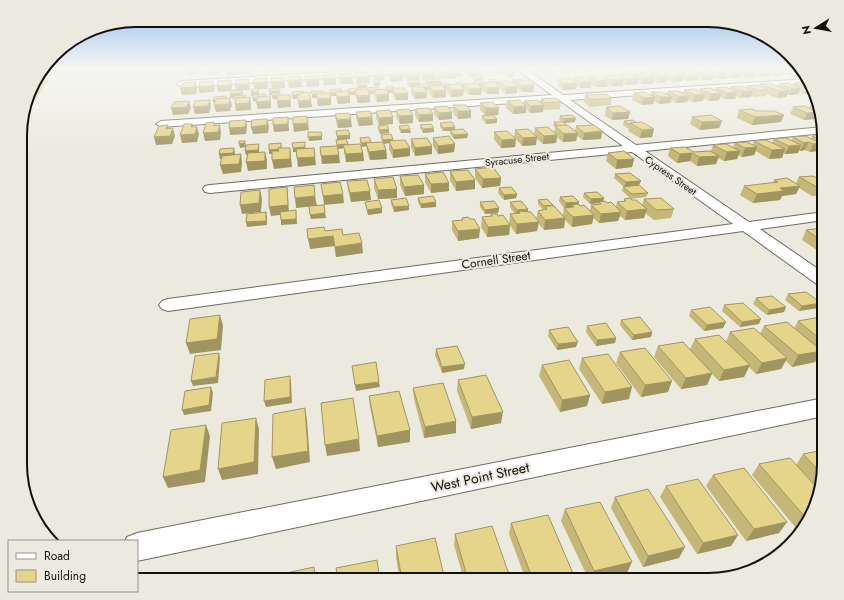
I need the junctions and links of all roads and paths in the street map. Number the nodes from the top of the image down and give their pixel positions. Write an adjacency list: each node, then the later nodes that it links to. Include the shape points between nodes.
1 (576, 96): 2 (street)
2 (561, 97): 3 (street); 5 (street, Cypress Street)
3 (161, 124)
4 (817, 131): 5 (street, Syracuse Street)
5 (632, 148): 6 (street, Syracuse Street); 8 (street, Cypress Street)
6 (210, 189)
7 (817, 217): 8 (street, Cornell Street)
8 (747, 228): 9 (street, Cypress Street); 10 (street, Cornell Street, via 679,235)
9 (817, 276)
10 (168, 305)
11 (817, 408): 12 (street, West Point Street)
12 (138, 547)

